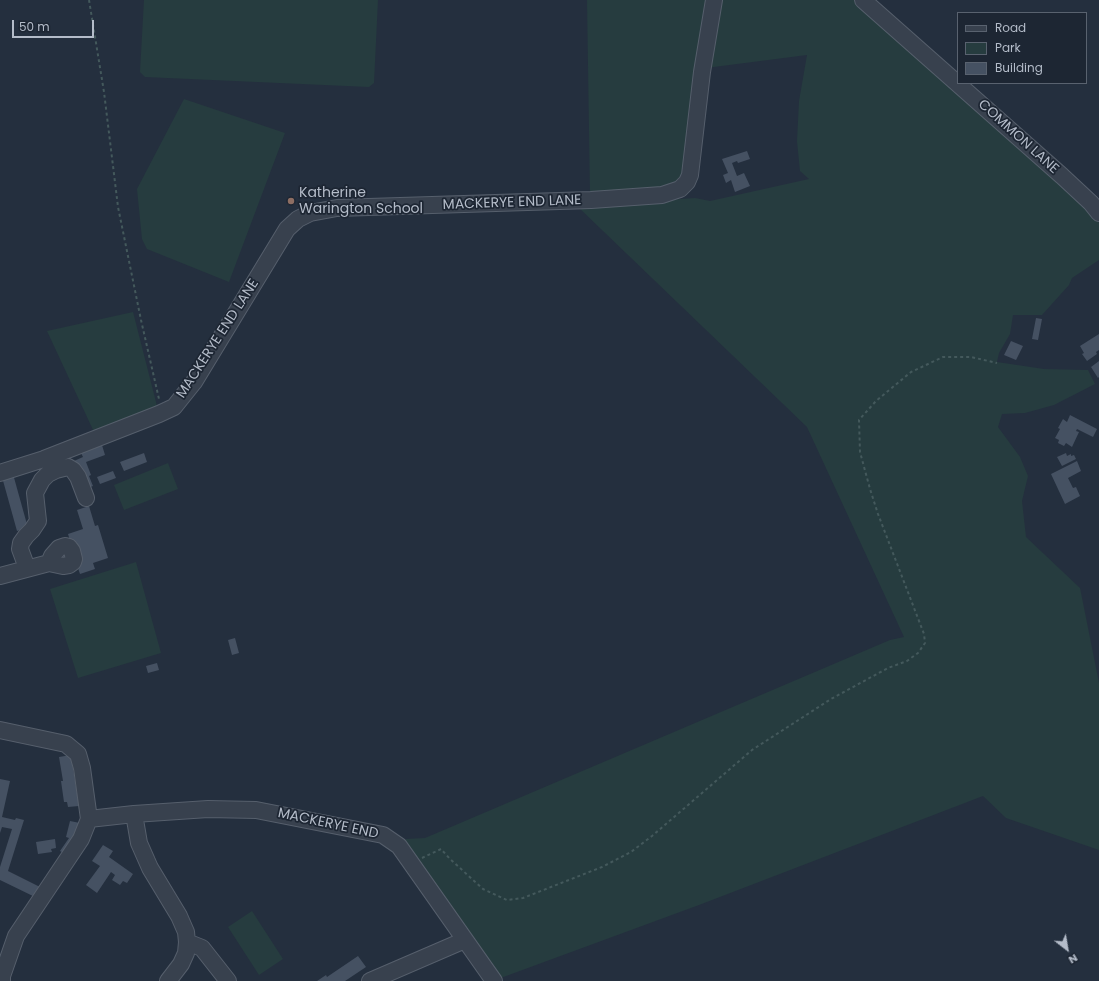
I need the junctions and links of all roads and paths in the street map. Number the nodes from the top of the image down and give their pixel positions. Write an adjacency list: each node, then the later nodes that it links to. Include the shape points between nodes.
1 (89, 0): 8 (path, via 104,92 118,207 160,403)
2 (714, 0): 8 (street, MACKERYE END LANE, via 702,72 690,176 680,188 662,195 591,200 337,208 310,213 298,219 288,229 194,382 174,407)
3 (864, 0): 4 (street, COMMON LANE)
4 (957, 83)
5 (958, 84): 6 (street, COMMON LANE, via 1062,176)
6 (1099, 213)
7 (997, 363): 17 (path, via 971,357 943,357 911,372 876,401 859,420 860,452 870,489 924,634 925,643 918,653 832,699 752,750 652,836 631,852 602,867 523,898 507,900 483,889 441,849)
8 (159, 414): 9 (street, MACKERYE END LANE, via 44,459)
9 (0, 473)
10 (86, 498): 12 (street, via 78,477 68,467 48,474 42,480 35,493 38,521 21,543 20,549)
11 (49, 563): 12 (street)
12 (27, 568): 13 (street)
13 (0, 576)
14 (0, 730): 16 (street, via 66,744 78,754)
15 (134, 814): 16 (street, MACKERYE END); 17 (street, MACKERYE END, via 208,809 256,810 382,834 399,846); 19 (street, via 139,843 150,868 179,916)
16 (89, 819): 20 (street, via 80,839 16,936)
17 (411, 863): 18 (street, MACKERYE END)
18 (465, 940): 23 (street); 24 (street, MACKERYE END)
19 (187, 942): 21 (street, via 186,954); 22 (street, via 202,948)
20 (2, 981)
21 (168, 981)
22 (228, 981)
23 (370, 981)
24 (494, 981)

